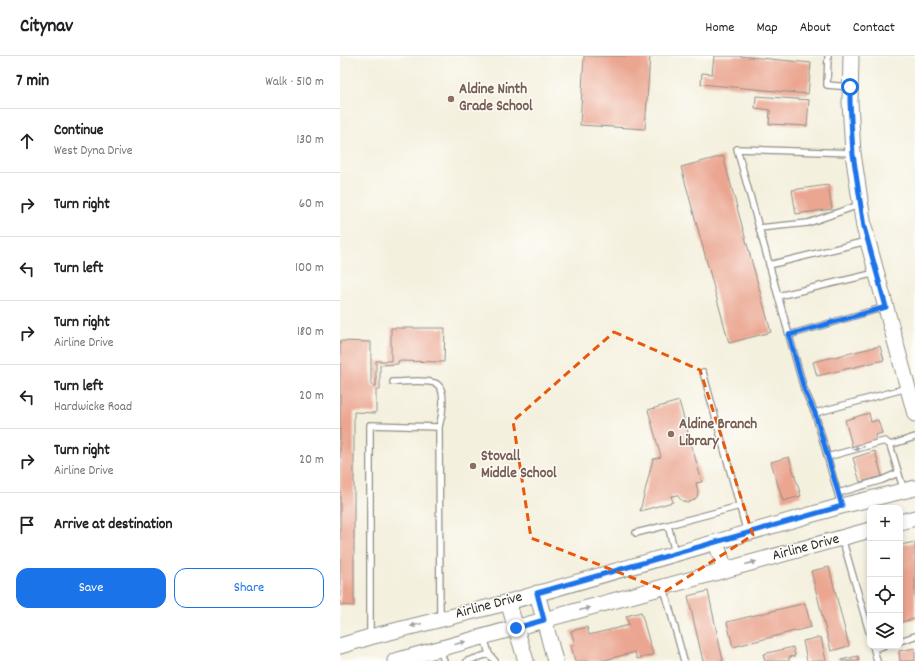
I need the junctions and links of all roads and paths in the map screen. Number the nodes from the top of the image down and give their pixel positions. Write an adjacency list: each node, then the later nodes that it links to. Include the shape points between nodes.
1 (828, 56): 3 (lane, via 827,85)
2 (851, 56): 3 (main road)
3 (850, 87): 4 (main road)
4 (853, 154): 5 (main road); 6 (lane, via 737,149)
5 (861, 205): 6 (lane, via 808,223); 7 (main road)
6 (759, 228): 8 (lane)
7 (868, 241): 8 (lane); 9 (main road)
8 (769, 265): 10 (lane)
9 (876, 273): 10 (lane); 11 (main road)
10 (778, 296): 12 (lane)
11 (886, 307): 12 (lane); 15 (main road)
12 (789, 335): 16 (lane, via 804,389)
13 (703, 372): 25 (lane)
14 (393, 382): 18 (lane, via 437,384 442,391 443,413)
15 (908, 388): 16 (lane); 17 (main road)
16 (815, 413): 21 (lane)
17 (915, 414)
18 (440, 427): 39 (lane); 44 (lane, via 370,425)
19 (915, 437): 20 (lane)
20 (890, 445): 21 (lane, one-way to 21, via 885,441); 22 (lane)
21 (827, 457): 24 (lane)
22 (898, 473): 23 (lane); 24 (lane)
23 (909, 489): 24 (main road, Airline Drive)
24 (840, 500): 31 (main road, Airline Drive)
25 (740, 506): 28 (lane); 31 (lane)
26 (915, 518): 27 (main road)
27 (903, 521)
28 (668, 525): 30 (lane); 34 (lane)
29 (867, 531): 32 (main road, Airline Drive)
30 (636, 533)
31 (747, 533): 33 (main road, Airline Drive)
32 (842, 538): 35 (main road, Airline Drive, one-way to 32); 41 (lane)
33 (716, 542): 34 (main road, Airline Drive); 35 (main road)
34 (675, 554): 37 (main road, Airline Drive)
35 (725, 570): 36 (main road, Airline Drive)
36 (664, 587): 40 (main road, Airline Drive, one-way to 36); 56 (lane)
37 (537, 593): 38 (main road, Airline Drive); 40 (main road)
38 (508, 602): 39 (main road, Airline Drive); 42 (main road)
39 (440, 619): 44 (main road, Airline Drive, one-way to 44)
40 (544, 620): 42 (main road, Airline Drive); 55 (main road)
41 (867, 625)
42 (516, 628): 45 (main road, Airline Drive); 54 (main road)
43 (915, 636): 46 (lane)
44 (370, 637): 47 (main road, Airline Drive)
45 (484, 637): 49 (lane); 50 (main road, Airline Drive, one-way to 45)
46 (903, 640)
47 (340, 646)
48 (873, 649): 57 (lane)
49 (489, 654): 52 (lane); 53 (lane)
50 (442, 655): 51 (main road, Airline Drive)
51 (395, 661)
52 (466, 661)
53 (495, 661)
54 (526, 661)
55 (555, 661)
56 (684, 661)
57 (877, 661)

